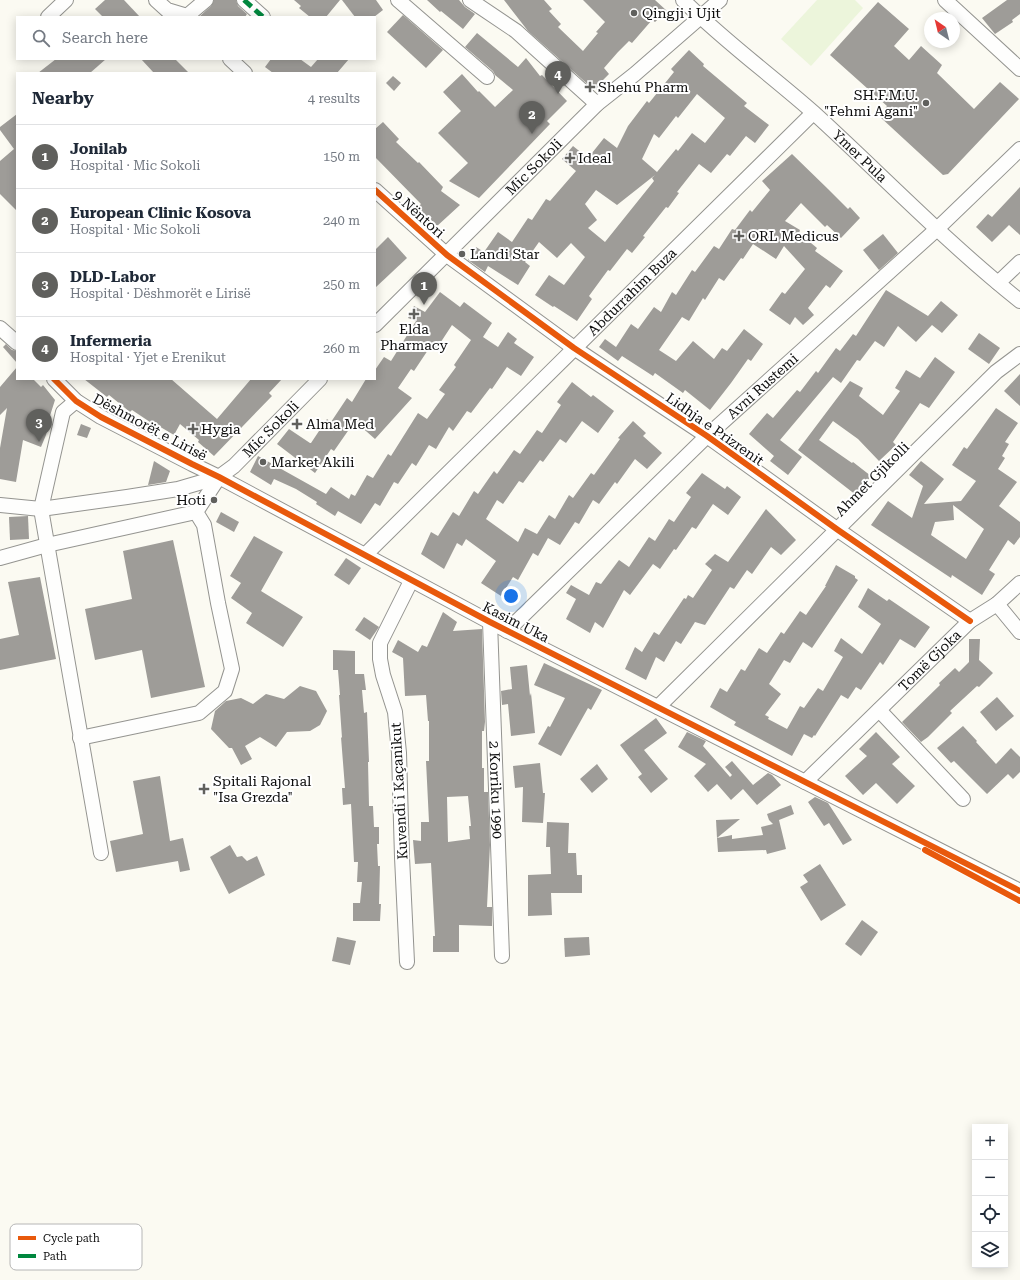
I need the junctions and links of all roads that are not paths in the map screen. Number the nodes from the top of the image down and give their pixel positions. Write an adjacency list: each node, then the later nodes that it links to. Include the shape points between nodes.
1 (66, 0): 11 (street)
2 (156, 0): 12 (street, via 167,10)
3 (173, 0): 12 (street)
4 (206, 0): 12 (street)
5 (244, 0): 13 (street)
6 (398, 0): 18 (street)
7 (470, 0): 19 (street, via 516,30)
8 (683, 0): 14 (street, Ymer Pula)
9 (720, 0): 14 (street, Mic Sokoli)
10 (945, 0): 16 (street)
11 (49, 16)
12 (188, 16)
13 (262, 16)
14 (701, 18): 19 (street, Mic Sokoli); 20 (street, Ymer Pula)
15 (231, 60): 17 (street)
16 (1020, 69)
17 (244, 72)
18 (487, 77)
19 (597, 104): 24 (street, Mic Sokoli)
20 (813, 113): 23 (street, Ymer Pula); 31 (street, Abdurrahim Buza)
21 (1020, 149): 23 (street, Avni Rustemi)
22 (376, 191): 24 (street, 9 Nëntori)
23 (937, 229): 26 (street, Ymer Pula); 36 (street, Avni Rustemi)
24 (447, 255): 28 (street, Mic Sokoli); 31 (street, Lidhja e Prizrenit)
25 (1020, 262): 26 (street)
26 (998, 283): 27 (street, Ymer Pula)
27 (1020, 301)
28 (376, 324)
29 (0, 328): 30 (street)
30 (16, 342)
31 (574, 348): 36 (street, Lidhja e Prizrenit); 43 (street, Abdurrahim Buza)
32 (1020, 354): 41 (street, Ahmet Gjikolli, via 996,372)
33 (55, 380): 35 (street, Dëshmorët e Lirisë)
34 (319, 380): 37 (street, Mic Sokoli, via 234,466)
35 (76, 401): 37 (street, Dëshmorët e Lirisë, via 101,417); 39 (street, Dëshmorët e Lirisë, via 63,412)
36 (707, 436): 41 (street, Lidhja e Prizrenit); 50 (street, Avni Rustemi)
37 (219, 477): 39 (street, via 178,489); 40 (street); 43 (street, Kasim Uka)
38 (0, 505): 39 (street)
39 (41, 509): 42 (street)
40 (196, 512): 42 (street); 54 (street, via 204,525 232,669 225,691 199,713)
41 (838, 530): 49 (street, Lidhja e Prizrenit); 52 (street, Ahmet Gjikolli)
42 (47, 545): 44 (street); 54 (street)
43 (365, 555): 45 (street, Kasim Uka)
44 (0, 558)
45 (411, 581): 48 (street, Kasim Uka); 60 (street, Kuvendi i Kaçanikut, via 380,643 380,659 395,712 400,753)
46 (1020, 583): 47 (street, Tomë Gjoka)
47 (997, 604): 49 (street, Tomë Gjoka); 51 (street)
48 (490, 622): 50 (street, Kasim Uka); 59 (street, 2 Korriku 1990)
49 (970, 622): 53 (street, Tomë Gjoka)
50 (507, 631): 52 (street, Kasim Uka)
51 (1020, 632)
52 (658, 707): 55 (street, Kasim Uka)
53 (879, 710): 55 (street, Tomë Gjoka); 56 (street)
54 (80, 738): 57 (street)
55 (805, 782): 58 (street, Kasim Uka)
56 (963, 799)
57 (101, 853)
58 (1020, 891)
59 (502, 956)
60 (407, 962)

